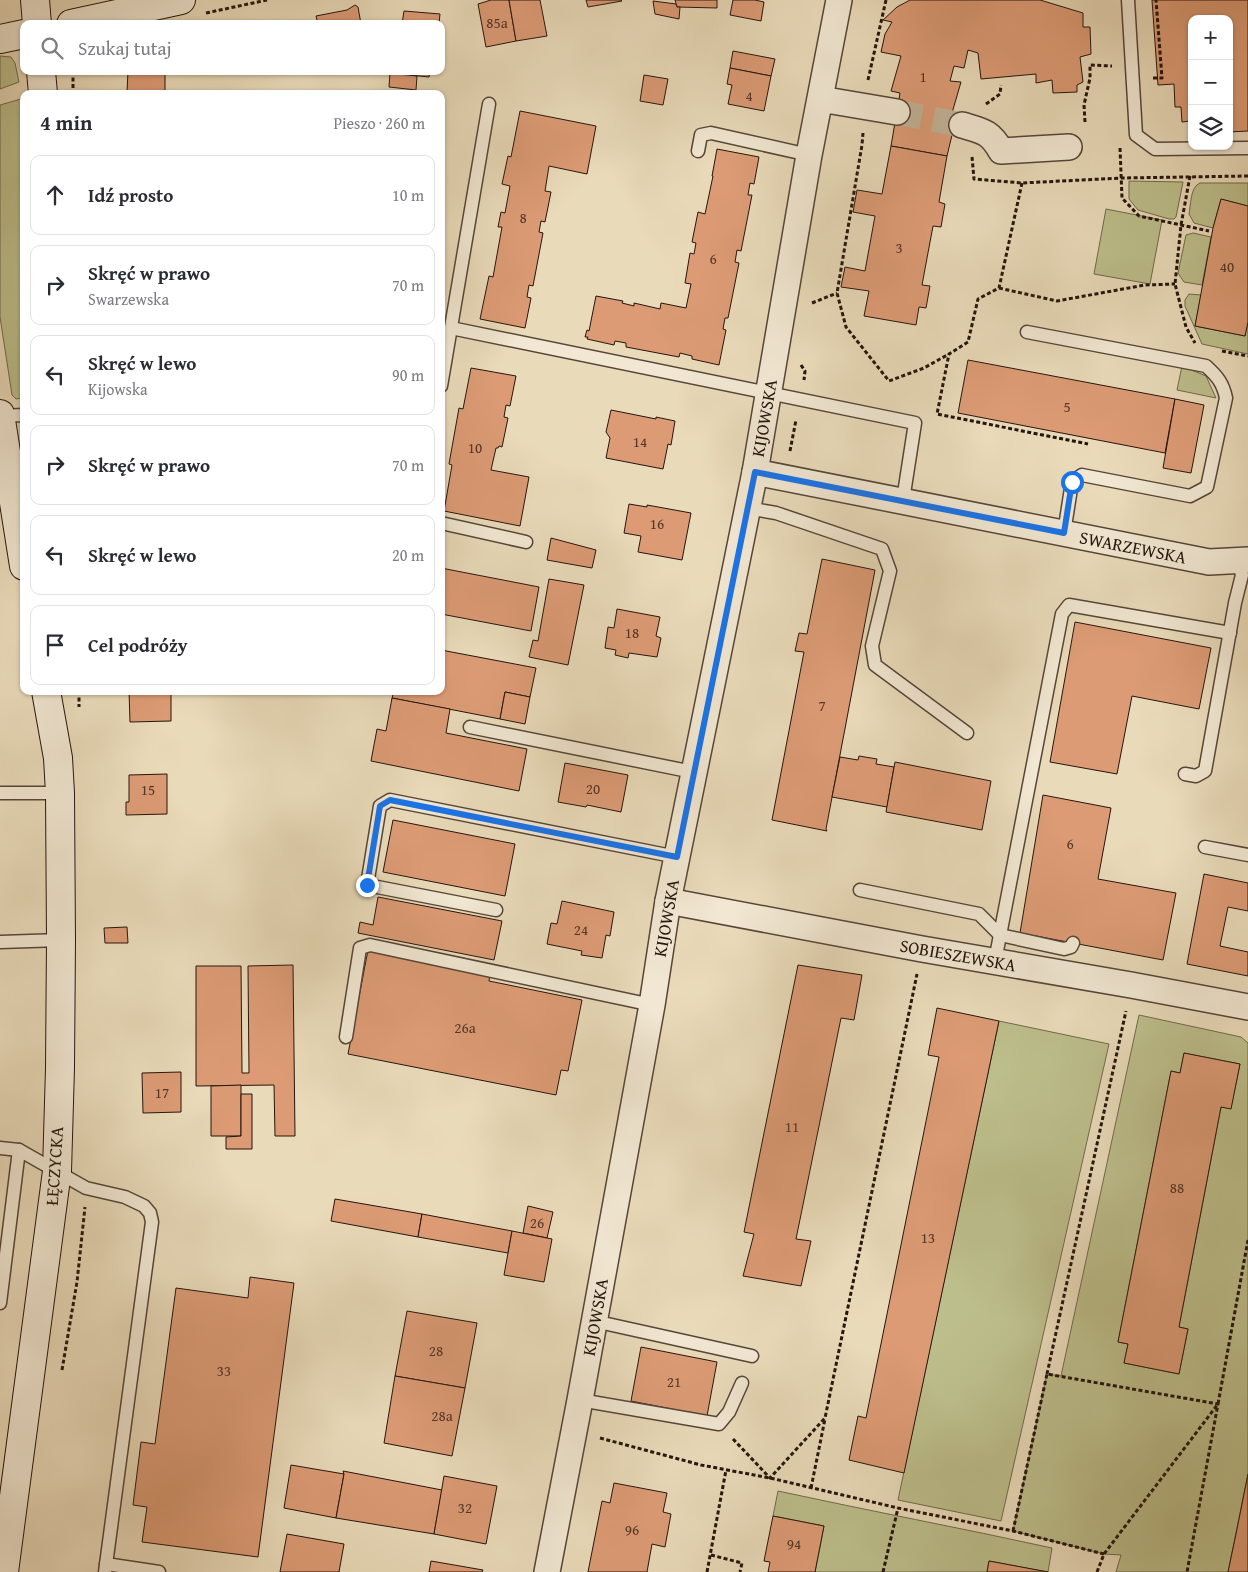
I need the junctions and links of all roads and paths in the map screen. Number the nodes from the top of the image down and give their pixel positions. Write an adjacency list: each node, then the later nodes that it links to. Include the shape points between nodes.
1 (35, 0): 8 (street)
2 (267, 0): 7 (path)
3 (839, 0): 18 (street, KIJOWSKA)
4 (886, 0): 20 (path)
5 (1128, 0): 15 (lane)
6 (1156, 0): 15 (path, via 1162,78)
7 (190, 8): 9 (street)
8 (37, 20)
9 (101, 20)
10 (20, 35): 11 (street)
11 (0, 39)
12 (1115, 66): 22 (path, via 1090,66 1084,105)
13 (42, 75): 16 (street)
14 (73, 75): 17 (path)
15 (1133, 80): 25 (lane, via 1136,135 1155,149)
16 (43, 90)
17 (74, 90)
18 (821, 102): 20 (street); 27 (street, KIJOWSKA)
19 (489, 104): 34 (lane)
20 (864, 106): 21 (street); 37 (path, via 862,145 837,293 846,327 889,381)
21 (897, 112)
22 (1085, 122)
23 (962, 125): 24 (street, via 987,132 1001,151)
24 (1069, 147)
25 (1248, 148)
26 (698, 151): 27 (lane, via 701,135 711,133)
27 (809, 155): 39 (street, KIJOWSKA)
28 (1190, 176): 30 (path)
29 (1022, 183): 33 (path)
30 (1181, 225): 31 (path); 32 (path)
31 (1209, 231)
32 (1175, 284): 33 (path, via 1145,285 1057,301); 36 (path, via 1186,326)
33 (998, 288): 37 (path, via 978,299 968,342)
34 (452, 328): 38 (lane); 39 (lane)
35 (1027, 332): 47 (lane, via 1206,366 1224,387 1226,398 1207,487 1190,496 1082,475 1072,482)
36 (1197, 346)
37 (950, 354): 42 (path, via 936,414)
38 (445, 365)
39 (769, 392): 43 (street, KIJOWSKA); 44 (lane, via 915,423)
40 (20, 414): 41 (lane)
41 (0, 415): 48 (street)
42 (1088, 444)
43 (755, 472): 44 (street, SWARZEWSKA); 45 (street, KIJOWSKA)
44 (903, 500): 47 (street, SWARZEWSKA)
45 (747, 508): 55 (lane, via 776,513 882,549 890,571 872,646 875,665); 57 (street, KIJOWSKA)
46 (445, 525): 49 (lane)
47 (1064, 533): 50 (street, SWARZEWSKA, via 1209,562)
48 (20, 541)
49 (526, 542)
50 (1243, 560): 51 (lane)
51 (1230, 633): 58 (lane, via 1205,771 1196,776); 67 (lane, via 1069,605 1062,614)
52 (47, 695): 56 (street, ŁĘCZYCKA)
53 (66, 695): 56 (street, ŁĘCZYCKA)
54 (470, 728): 57 (lane)
55 (967, 733)
56 (58, 758): 60 (street, ŁĘCZYCKA)
57 (694, 772): 63 (street, KIJOWSKA)
58 (1185, 774)
59 (0, 793): 60 (lane)
60 (60, 793): 68 (street, ŁĘCZYCKA)
61 (1205, 847): 62 (lane)
62 (1248, 855)
63 (677, 857): 65 (street, KIJOWSKA); 66 (lane, via 390,800 380,806 367,885)
64 (860, 890): 67 (lane, via 979,914)
65 (668, 901): 71 (street, SOBIESZEWSKA); 74 (street, KIJOWSKA)
66 (496, 910)
67 (1000, 935): 70 (lane, via 1064,948 1071,948); 72 (lane)
68 (61, 940): 69 (lane); 79 (street, ŁĘCZYCKA)
69 (0, 942)
70 (1073, 943)
71 (922, 949): 72 (street, SOBIESZEWSKA); 88 (path)
72 (995, 961): 73 (street, SOBIESZEWSKA)
73 (1131, 985): 75 (street, SOBIESZEWSKA); 84 (path)
74 (652, 1005): 76 (lane, via 370,946 360,948); 82 (street, KIJOWSKA)
75 (1248, 1007)
76 (346, 1037)
77 (0, 1148): 78 (lane)
78 (19, 1150): 79 (lane); 81 (lane)
79 (56, 1170): 98 (lane, via 86,1188 125,1197 144,1206 152,1222); 99 (street, ŁĘCZYCKA)
80 (1248, 1240): 87 (path)
81 (0, 1303)
82 (594, 1321): 83 (lane); 86 (street, KIJOWSKA)
83 (752, 1356)
84 (1047, 1374): 87 (path); 95 (path)
85 (742, 1383): 89 (lane, via 729,1412)
86 (580, 1400): 89 (lane); 90 (street, KIJOWSKA)
87 (1218, 1404): 96 (path); 106 (path)
88 (825, 1418): 92 (path); 93 (path)
89 (719, 1424): 92 (path)
90 (574, 1431): 91 (path); 101 (street, KIJOWSKA)
91 (726, 1470): 92 (path); 97 (path)
92 (770, 1478): 93 (path)
93 (811, 1488): 94 (path)
94 (898, 1508): 95 (path); 104 (path)
95 (1013, 1531): 96 (path)
96 (1104, 1554): 105 (path)
97 (711, 1555): 102 (path); 103 (path, via 742,1563)
98 (105, 1568): 100 (lane)
99 (4, 1572)
100 (159, 1572)
101 (547, 1572)
102 (707, 1572)
103 (740, 1572)
104 (883, 1572)
105 (1097, 1572)
106 (1187, 1572)

